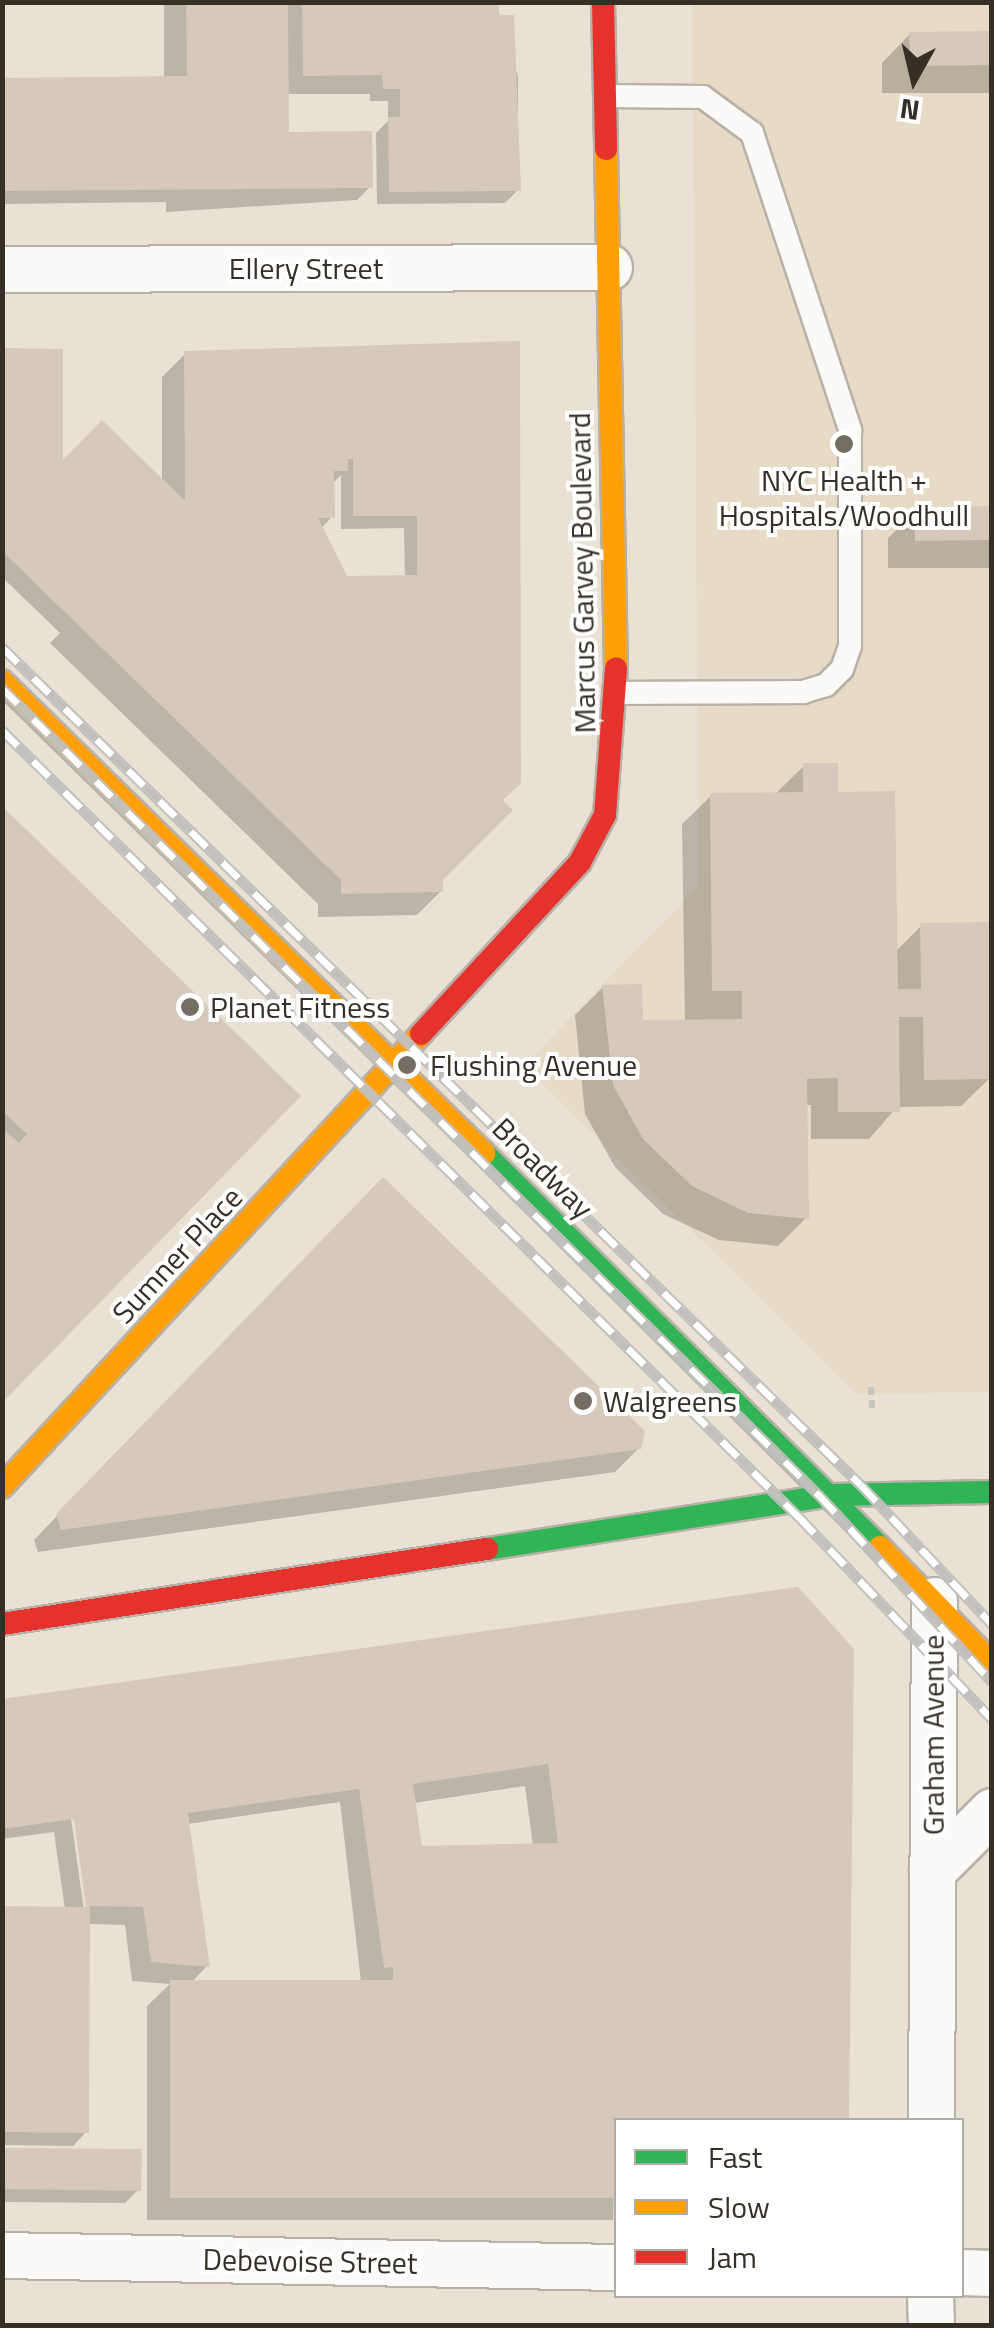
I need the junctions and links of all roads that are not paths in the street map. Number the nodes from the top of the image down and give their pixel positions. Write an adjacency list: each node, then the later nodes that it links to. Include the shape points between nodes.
1 (603, 2): 2 (main road, Marcus Garvey Boulevard)
2 (606, 96): 3 (main road, Marcus Garvey Boulevard); 6 (lane, via 702,97 752,133 850,430 850,646 842,668 826,684 802,692)
3 (609, 268): 4 (street, Ellery Street); 6 (main road, Marcus Garvey Boulevard)
4 (2, 269)
5 (2, 680): 7 (main road, Broadway)
6 (616, 694): 7 (main road, Marcus Garvey Boulevard, via 605,816 580,862)
7 (395, 1063): 8 (main road, Sumner Place); 10 (main road, Broadway)
8 (2, 1487)
9 (992, 1492): 10 (main road)
10 (832, 1495): 11 (main road, Broadway); 12 (main road)
11 (934, 1600): 13 (main road, Broadway); 15 (street, Graham Avenue)
12 (2, 1624)
13 (992, 1663)
14 (992, 1811): 15 (street, Graham Avenue)
15 (932, 1871): 16 (street, Graham Avenue)
16 (931, 2118)
17 (2, 2255): 18 (street, Debevoise Street)
18 (614, 2266)
19 (964, 2272): 20 (street)
20 (992, 2273)
21 (930, 2298): 22 (street)
22 (931, 2326)

